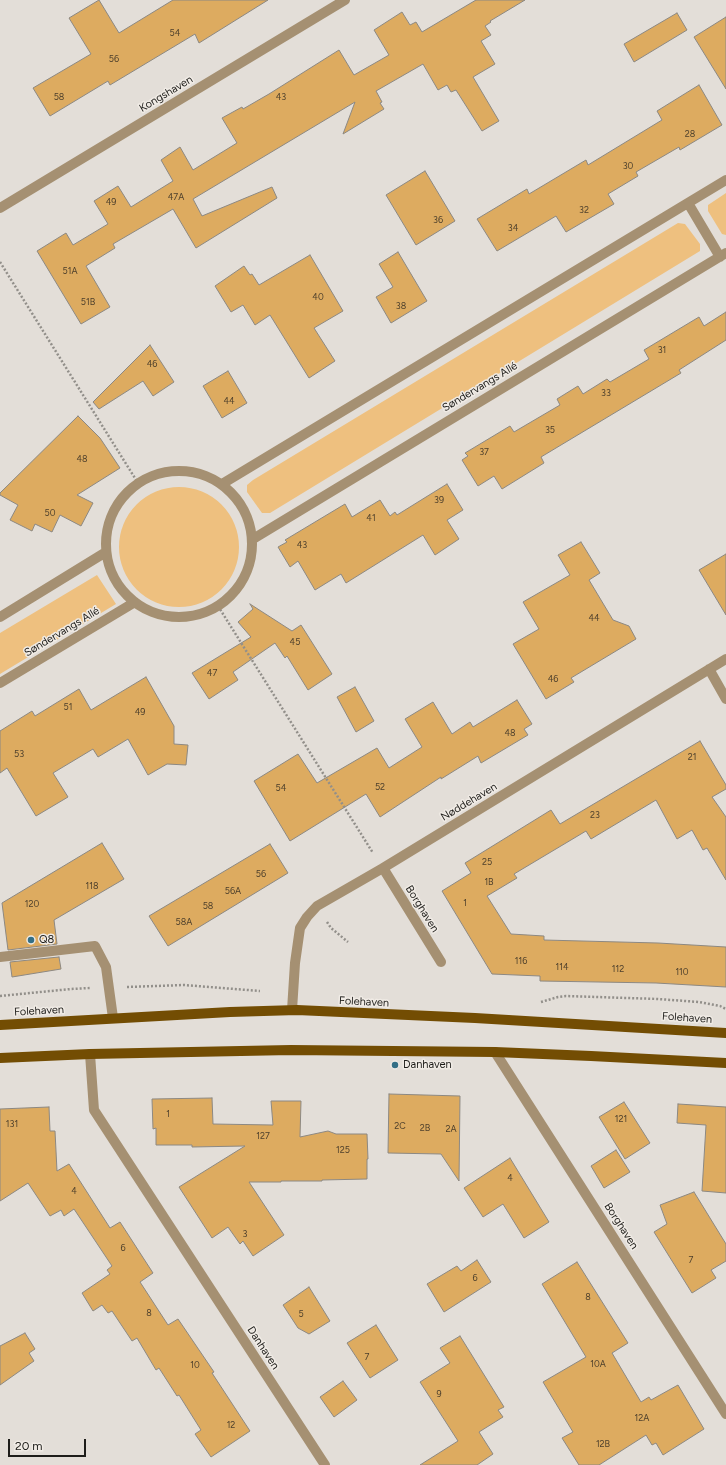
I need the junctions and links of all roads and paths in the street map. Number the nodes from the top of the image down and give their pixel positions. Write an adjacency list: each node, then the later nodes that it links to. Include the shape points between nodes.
1 (345, 0): 4 (street, Kongshaven)
2 (726, 180): 3 (street)
3 (688, 203): 5 (street, Søndervangs Allé); 8 (street)
4 (0, 208)
5 (723, 255): 9 (street, Søndervangs Allé)
6 (0, 262): 7 (path)
7 (138, 483): 8 (street, via 158,473 180,470 202,474); 10 (street, via 119,502 108,526)
8 (222, 484): 9 (street, via 238,499 248,517)
9 (253, 539): 12 (street, via 245,577 233,594)
10 (106, 552): 11 (street, via 116,580); 13 (street)
11 (135, 602): 12 (street, via 150,611 167,616 185,617); 16 (street, Søndervangs Allé)
12 (218, 606): 18 (path)
13 (0, 617)
14 (726, 659): 15 (street, Nøddehaven)
15 (709, 669): 17 (street); 18 (street, Nøddehaven)
16 (0, 683)
17 (726, 699)
18 (383, 868): 19 (street, Nøddehaven); 22 (street, Borghaven)
19 (317, 907): 20 (path, via 331,928); 23 (street, Nøddehaven, via 300,928 294,963)
20 (348, 942)
21 (0, 957): 24 (street, via 95,946 106,967)
22 (441, 962)
23 (292, 1010): 24 (main road, Folehaven); 26 (main road, Folehaven)
24 (113, 1018): 25 (main road, Folehaven)
25 (0, 1025)
26 (726, 1033)
27 (495, 1052): 28 (main road, via 283,1050); 30 (main road); 31 (street, Borghaven)
28 (90, 1054): 29 (main road); 32 (street, Danhaven, via 94,1110)
29 (0, 1058)
30 (726, 1063)
31 (726, 1414)
32 (325, 1465)

